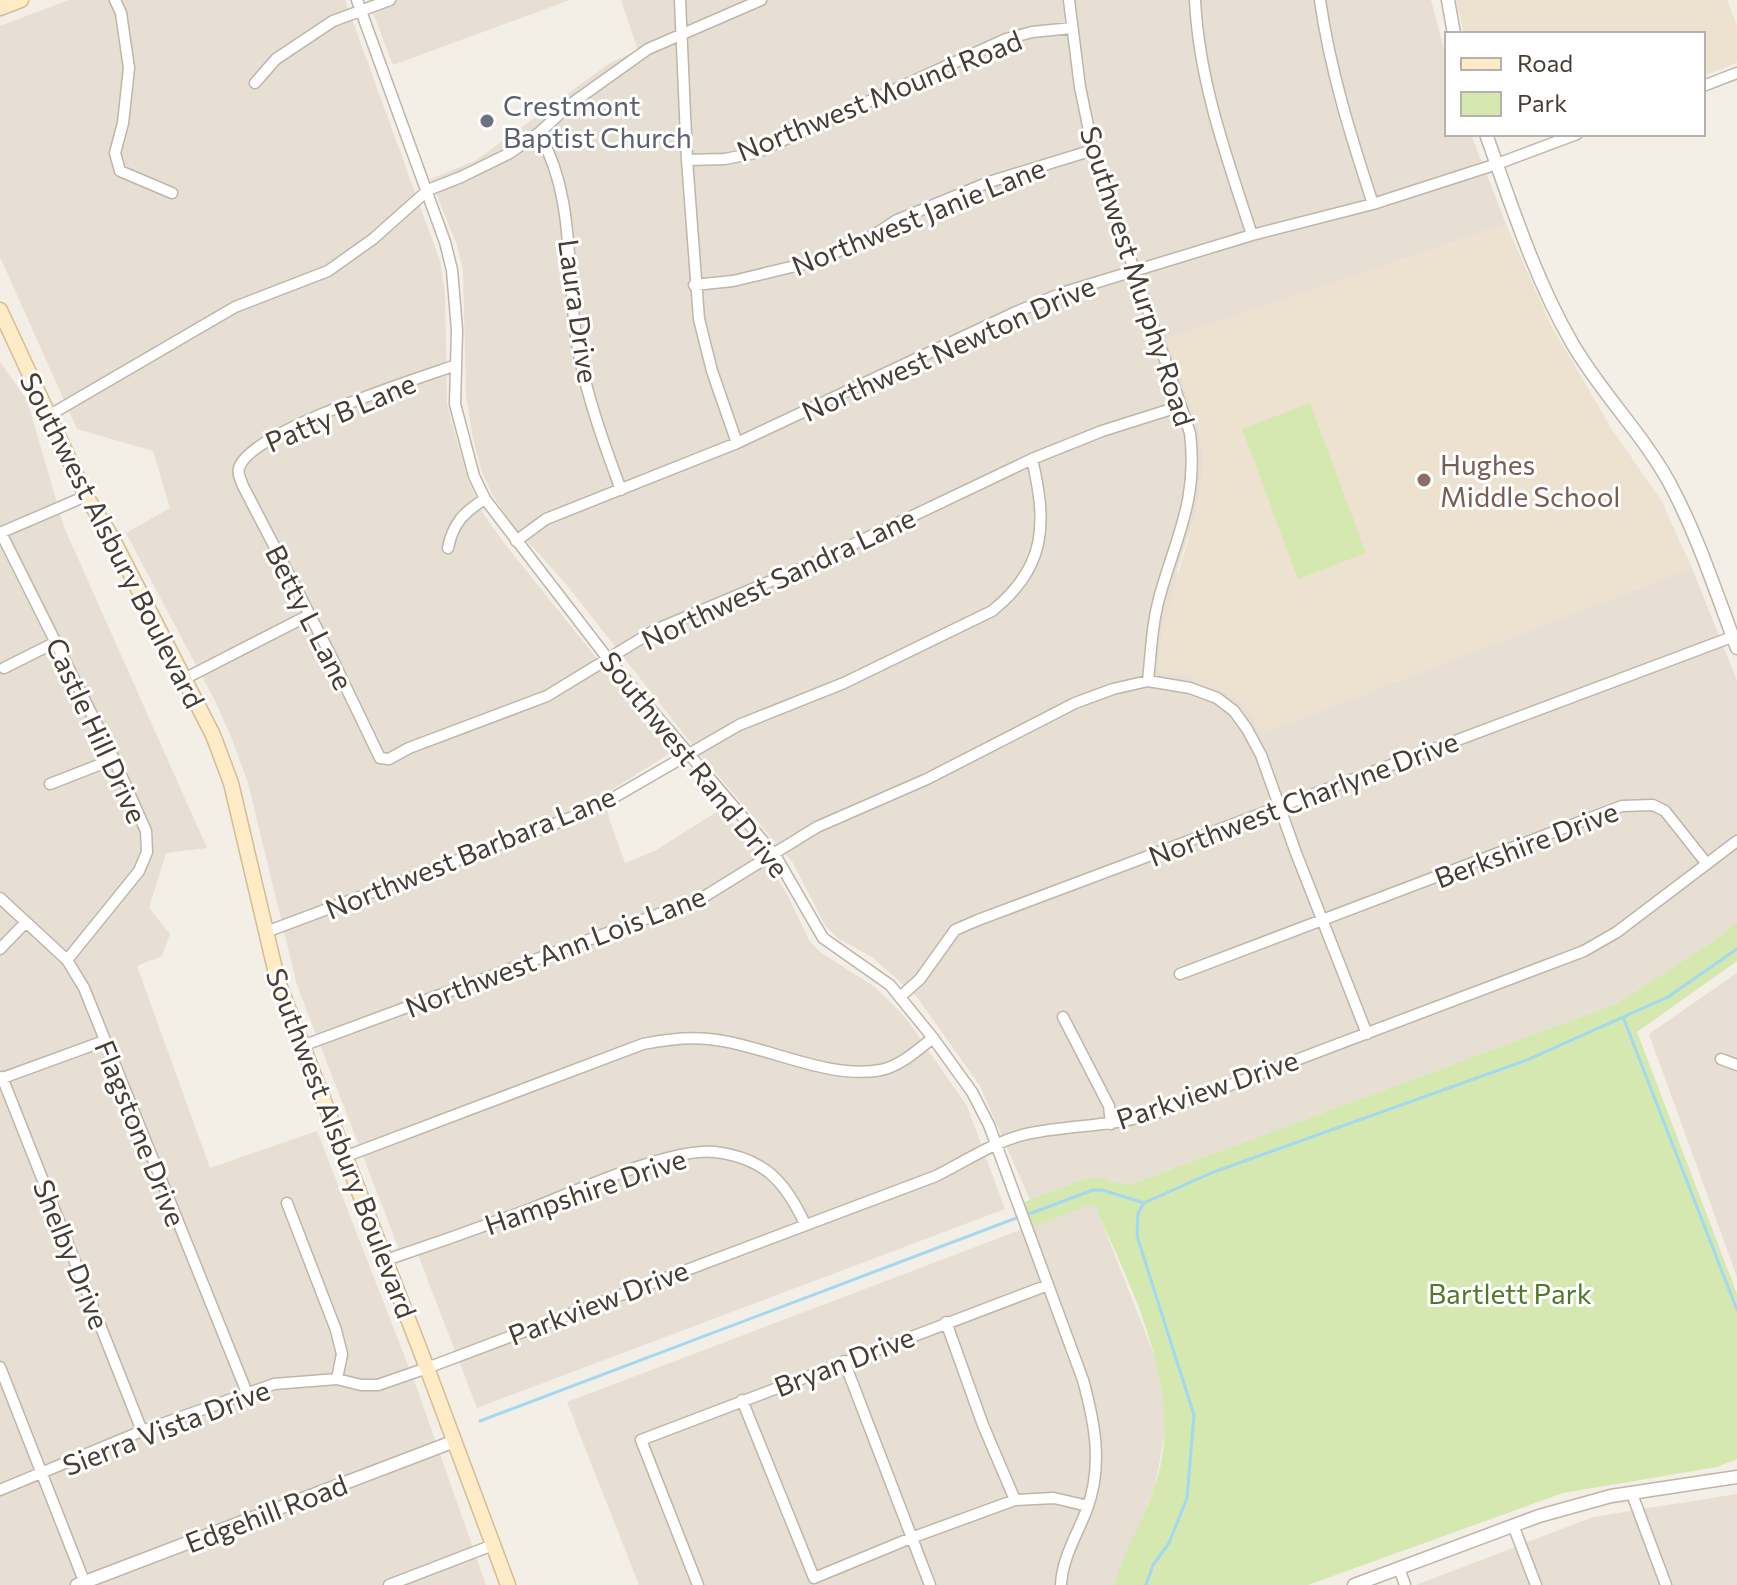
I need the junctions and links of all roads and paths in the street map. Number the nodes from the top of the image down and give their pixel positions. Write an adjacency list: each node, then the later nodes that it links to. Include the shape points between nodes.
1 (21, 0): 11 (main road)
2 (115, 0): 25 (street, via 129,68 115,153 120,171)
3 (390, 0): 10 (street)
4 (680, 0): 14 (street)
5 (761, 0): 14 (street)
6 (1069, 0): 12 (street, Southwest Murphy Road)
7 (1195, 0): 27 (street, via 1199,54)
8 (1320, 0): 26 (street, via 1333,74)
9 (1448, 0): 13 (street)
10 (358, 5): 16 (street, via 276,59); 24 (street, Southwest Rand Drive)
11 (0, 8)
12 (1072, 28): 21 (street, Southwest Murphy Road); 22 (street, Northwest Mound Road, via 995,43 755,153)
13 (1454, 32)
14 (682, 35): 18 (street, via 648,49); 22 (street)
15 (1737, 73): 17 (street)
16 (255, 83)
17 (1705, 85)
18 (539, 133): 24 (street, via 488,164); 37 (street, Laura Drive, via 565,203 578,348)
19 (1487, 136): 23 (street)
20 (1572, 136): 23 (street, Northwest Newton Drive)
21 (1093, 150): 28 (street, Southwest Murphy Road); 29 (street, Northwest Janie Lane, via 989,182 816,261)
22 (687, 160): 29 (street)
23 (1497, 164): 26 (street, Northwest Newton Drive); 45 (street, via 1556,312 1598,383 1669,482)
24 (428, 190): 31 (street, Southwest Rand Drive, via 452,270); 33 (street, via 328,271 235,307)
25 (172, 193)
26 (1373, 204): 27 (street, Northwest Newton Drive)
27 (1252, 235): 28 (street, Northwest Newton Drive)
28 (1133, 269): 32 (street, Southwest Murphy Road); 34 (street, Northwest Newton Drive, via 1016,312)
29 (694, 285): 34 (street, via 712,371)
30 (0, 310): 33 (main road, Southwest Alsbury Boulevard)
31 (456, 365): 36 (street, Patty B Lane, via 268,440 239,466); 39 (street, Southwest Rand Drive, via 455,404)
32 (1181, 406): 35 (street, Northwest Sandra Lane); 49 (street, Southwest Murphy Road, via 1190,433 1190,500 1155,617)
33 (48, 416): 38 (main road, Southwest Alsbury Boulevard)
34 (737, 443): 37 (street, Northwest Newton Drive)
35 (1032, 459): 46 (street, Northwest Sandra Lane, via 814,563 655,630); 50 (street, Northwest Barbara Lane, via 1042,517 1038,551 1013,594 950,634 739,725)
36 (239, 475): 43 (street, Betty L Lane)
37 (621, 490): 41 (street, Northwest Newton Drive, via 546,519)
38 (86, 496): 40 (street); 48 (main road, Southwest Alsbury Boulevard)
39 (485, 499): 41 (street, Southwest Rand Drive); 42 (street, via 460,516)
40 (1, 533): 44 (street, Castle Hill Drive)
41 (516, 541): 46 (street, Southwest Rand Drive)
42 (448, 548)
43 (309, 615): 48 (street); 51 (street, Betty L Lane)
44 (56, 642): 47 (street); 52 (street, Castle Hill Drive)
45 (1735, 642): 54 (street, Northwest Charlyne Drive)
46 (608, 659): 50 (street, Southwest Rand Drive); 51 (street, Northwest Sandra Lane, via 547,696 389,759)
47 (4, 668)
48 (186, 678): 61 (main road, Southwest Alsbury Boulevard, via 231,783)
49 (1148, 681): 54 (street, via 1190,688 1234,711 1261,755); 56 (street, Northwest Ann Lois Lane, via 1075,703 927,779 817,827)
50 (687, 754): 56 (street, Southwest Rand Drive); 61 (street, Northwest Barbara Lane, via 594,809)
51 (380, 758)
52 (114, 759): 53 (street); 63 (street, Castle Hill Drive, via 146,831 147,852 139,871)
53 (50, 784)
54 (1281, 806): 59 (street); 65 (street, Northwest Charlyne Drive, via 955,930 920,979)
55 (1737, 841): 57 (street, Parkview Drive)
56 (775, 855): 65 (street, Southwest Rand Drive, via 823,938); 70 (street, Northwest Ann Lois Lane, via 702,898)
57 (1707, 864): 59 (street, Berkshire Drive, via 1665,811 1653,805 1622,806); 67 (street, Parkview Drive, via 1584,951)
58 (0, 898): 60 (street, Flagstone Drive)
59 (1324, 921): 64 (street, Berkshire Drive); 67 (street)
60 (26, 922): 62 (street); 63 (street, Flagstone Drive)
61 (266, 932): 70 (main road, Southwest Alsbury Boulevard)
62 (0, 949)
63 (67, 960): 69 (street, Flagstone Drive)
64 (1180, 974)
65 (900, 997): 68 (street, Southwest Rand Drive)
66 (1063, 1017): 74 (street, via 1109,1106)
67 (1367, 1034): 74 (street, Parkview Drive, via 1137,1120)
68 (933, 1038): 75 (street, Southwest Rand Drive, via 980,1105); 76 (street, via 900,1063 863,1072 718,1040 694,1037 643,1044)
69 (104, 1041): 73 (street); 86 (street, Flagstone Drive)
70 (302, 1046): 76 (main road, Southwest Alsbury Boulevard)
71 (1721, 1059): 72 (street)
72 (1737, 1065)
73 (1, 1078): 88 (street, Shelby Drive)
74 (1111, 1124): 75 (street, Parkview Drive, via 1031,1133)
75 (996, 1146): 78 (street, Parkview Drive, via 936,1176); 80 (street, Southwest Rand Drive)
76 (344, 1157): 79 (main road, Southwest Alsbury Boulevard)
77 (287, 1203): 85 (street, via 336,1330 342,1354)
78 (805, 1224): 79 (street, Hampshire Drive, via 791,1194 772,1172 739,1157 694,1152); 84 (street, Parkview Drive)
79 (386, 1260): 84 (main road, Southwest Alsbury Boulevard)
80 (1048, 1285): 81 (street, Bryan Drive); 95 (street, Southwest Rand Drive, via 1094,1421 1098,1455)
81 (946, 1322): 82 (street, Bryan Drive); 94 (street)
82 (844, 1361): 87 (street, Bryan Drive); 97 (street)
83 (0, 1367): 90 (street)
84 (427, 1368): 85 (street, Sierra Vista Drive, via 378,1385); 89 (main road, Southwest Alsbury Boulevard)
85 (337, 1379): 86 (street, Sierra Vista Drive, via 274,1384)
86 (247, 1393): 88 (street, Sierra Vista Drive)
87 (742, 1400): 97 (street, via 814,1578); 103 (street, Bryan Drive, via 641,1440)
88 (142, 1431): 90 (street, Sierra Vista Drive)
89 (455, 1441): 98 (main road, Southwest Alsbury Boulevard); 100 (street, Edgehill Road)
90 (43, 1474): 92 (street, Sierra Vista Drive); 100 (street)
91 (1737, 1477): 93 (street)
92 (0, 1490)
93 (1632, 1494): 96 (street); 109 (street)
94 (1015, 1500): 95 (street, via 1054,1498); 97 (street)
95 (1088, 1506): 105 (street, Southwest Rand Drive)
96 (1513, 1525): 99 (street); 108 (street)
97 (911, 1538): 104 (street)
98 (493, 1545): 101 (street); 102 (main road, Southwest Alsbury Boulevard)
99 (1399, 1568): 106 (street); 107 (street)
100 (80, 1583)
101 (389, 1585)
102 (508, 1585)
103 (698, 1585)
104 (930, 1585)
105 (1061, 1585)
106 (1354, 1585)
107 (1405, 1585)
108 (1536, 1585)
109 (1666, 1585)

